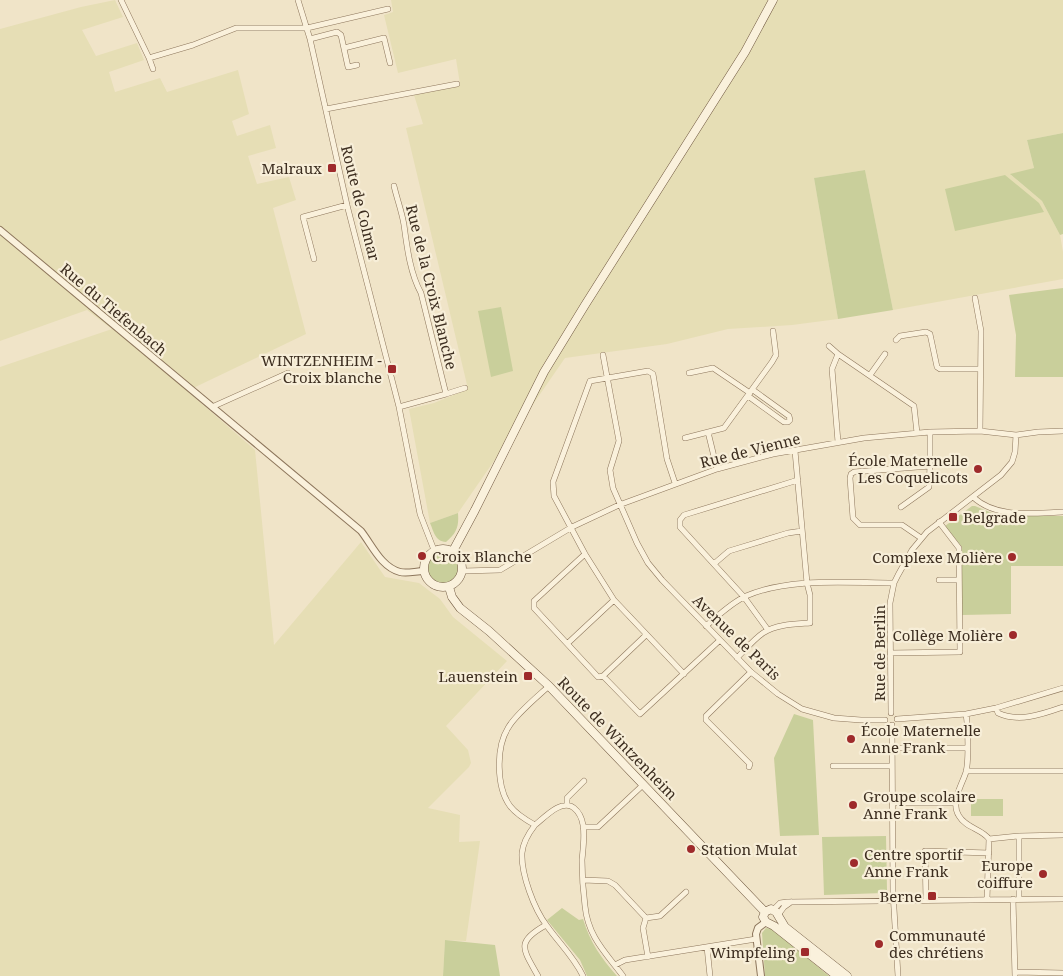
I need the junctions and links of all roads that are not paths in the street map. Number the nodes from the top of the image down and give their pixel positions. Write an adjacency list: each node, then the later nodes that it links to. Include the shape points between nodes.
1 (121, 0): 8 (street)
2 (298, 0): 5 (street, Route de Colmar)
3 (773, 0): 57 (main road, via 746,52 544,372)
4 (388, 9): 5 (street)
5 (307, 28): 6 (street, Route de Colmar); 8 (street, via 236,28)
6 (310, 39): 7 (street, via 336,32 341,34); 13 (street, Route de Colmar)
7 (344, 48): 9 (street, via 384,38); 10 (street, via 348,67)
8 (149, 58): 11 (street)
9 (390, 63)
10 (357, 65)
11 (153, 69)
12 (457, 84): 13 (street)
13 (326, 110): 15 (street, Route de Colmar)
14 (394, 186): 32 (street, Rue de la Croix Blanche)
15 (348, 205): 17 (street, via 303,217); 34 (street, Route de Colmar)
16 (0, 230): 33 (street, Rue du Tiefenbach)
17 (314, 259)
18 (975, 298): 25 (street, via 981,331)
19 (773, 331): 31 (street, via 776,354)
20 (896, 340): 25 (street, via 900,336 926,332 930,334 937,367)
21 (829, 346): 22 (street)
22 (838, 354): 28 (street); 42 (street, via 832,369)
23 (885, 354): 28 (street)
24 (603, 355): 29 (street, Avenue de Paris)
25 (980, 368): 35 (street)
26 (288, 373): 33 (street)
27 (689, 373): 31 (street, via 713,368)
28 (870, 375): 39 (street, via 914,406)
29 (607, 378): 47 (street, via 648,371 653,374 667,459); 49 (street, Avenue de Paris, via 619,441 610,470); 53 (street, via 590,382 554,482 554,496)
30 (465, 388): 32 (street, Rue de la Croix Blanche)
31 (750, 393): 31 (street, via 784,422 790,420 789,416); 37 (street, via 724,428)
32 (446, 394): 34 (street, Rue de la Croix Blanche)
33 (212, 407): 60 (street, Rue du Tiefenbach, via 361,531 390,568 400,572)
34 (399, 409): 56 (street, via 420,514)
35 (980, 431): 38 (street, Rue de Vienne); 40 (street, Rue de Vienne)
36 (1063, 431): 40 (street, Rue de Vienne)
37 (708, 432): 41 (street); 45 (street)
38 (930, 432): 39 (street, Rue de Vienne); 44 (street)
39 (917, 433): 42 (street, Rue de Vienne)
40 (1016, 435): 48 (street, Rue de Berlin, via 1012,462)
41 (685, 438)
42 (838, 442): 43 (street, Rue de Vienne)
43 (795, 450): 45 (street, Rue de Vienne); 46 (street)
44 (930, 466): 50 (street, via 930,487); 55 (street, via 854,472 850,478 856,522 860,525 902,525)
45 (718, 469): 47 (street, Rue de Vienne)
46 (798, 480): 54 (street); 59 (street, via 684,515 680,527)
47 (675, 483): 49 (street, Rue de Vienne)
48 (973, 497): 51 (street, via 990,509 1009,513); 52 (street, Rue de Berlin)
49 (619, 505): 53 (street, Rue de Vienne); 69 (street, Avenue de Paris, via 648,563)
50 (901, 507)
51 (1063, 512)
52 (939, 522): 55 (street, Rue de Berlin); 63 (street, via 959,548)
53 (572, 527): 58 (street); 61 (street, Rue de Vienne, via 500,570)
54 (802, 530): 59 (street, via 729,551); 64 (street)
55 (922, 538): 65 (street, Rue de Berlin, via 904,561)
56 (434, 550): 57 (main road, via 444,548); 60 (main road, via 428,555)
57 (452, 551): 61 (main road, via 459,556)
58 (585, 554): 68 (street); 73 (street, via 534,601 534,608)
59 (715, 563): 67 (street)
60 (424, 570): 66 (main road, via 431,584)
61 (463, 571): 66 (main road, via 455,584)
62 (939, 580): 63 (street)
63 (959, 580): 74 (street, via 960,652)
64 (807, 583): 65 (street); 67 (street, via 776,586); 70 (street, via 810,623 788,624)
65 (894, 583): 74 (street, Rue de Berlin, via 890,603)
66 (449, 587): 79 (main road, Route de Wintzenheim, via 460,608)
67 (744, 597): 69 (street); 70 (street)
68 (614, 600): 71 (street); 73 (street)
69 (706, 626): 72 (street, Avenue de Paris)
70 (768, 630): 75 (street)
71 (646, 635): 77 (street); 78 (street)
72 (720, 640): 75 (street, Avenue de Paris); 77 (street)
73 (568, 643): 78 (street, via 598,677)
74 (890, 653): 83 (street, Rue de Berlin)
75 (737, 658): 76 (street, Avenue de Paris)
76 (751, 672): 86 (street, Avenue de Paris, via 802,709 834,718); 92 (street, via 706,716 706,720 750,764)
77 (684, 674): 78 (street, via 640,714)
78 (603, 676)
79 (548, 686): 96 (main road, Route de Wintzenheim); 100 (street, via 509,726 501,742 499,761 502,786 510,805)
80 (1063, 688): 81 (street)
81 (996, 708): 82 (street, via 998,714 1004,716 1036,716); 84 (street)
82 (1063, 708)
83 (891, 713): 85 (street); 86 (street)
84 (966, 714): 85 (street); 89 (street)
85 (897, 719): 87 (street)
86 (885, 720): 87 (street)
87 (892, 725): 88 (street)
88 (892, 748): 89 (street); 91 (street)
89 (967, 748): 93 (street)
90 (833, 766): 91 (street)
91 (892, 766): 97 (street)
92 (749, 767)
93 (966, 771): 94 (street); 98 (street)
94 (1063, 771)
95 (584, 781): 99 (street, via 567,798)
96 (644, 784): 101 (street, via 598,827); 113 (main road, Route de Wintzenheim)
97 (892, 803): 98 (street); 111 (street)
98 (956, 803): 104 (street, via 957,814 963,822)
99 (567, 805): 100 (street, via 560,806); 101 (street, via 574,808)
100 (535, 825): 116 (street, via 527,835 522,853 528,886)
101 (583, 827): 106 (street)
102 (1063, 835): 103 (street)
103 (1020, 836): 104 (street); 109 (street)
104 (989, 839): 105 (street)
105 (989, 853): 108 (street); 112 (street, via 925,851)
106 (583, 880): 114 (street, via 608,880); 120 (street, via 588,924 596,942)
107 (686, 892): 114 (street, via 660,916)
108 (987, 899): 109 (street); 112 (street)
109 (1016, 899): 110 (street); 122 (street)
110 (1063, 899)
111 (894, 900): 112 (street); 113 (street, via 780,903); 130 (street)
112 (926, 900)
113 (772, 912): 115 (main road, via 763,917); 115 (main road, via 775,922); 129 (main road, Route de Wintzenheim, via 786,928)
114 (646, 918): 119 (street, via 643,928)
115 (767, 923): 117 (street, via 758,928); 128 (main road)
116 (546, 925): 123 (street, via 524,942 528,959); 124 (street, via 576,962)
117 (756, 939): 118 (street); 127 (street)
118 (707, 947): 119 (street); 126 (street)
119 (648, 957): 120 (street, via 625,960)
120 (615, 965): 125 (street)
121 (1063, 973): 122 (street)
122 (1015, 974)
123 (538, 976)
124 (583, 976)
125 (623, 976)
126 (710, 976)
127 (761, 976)
128 (837, 976)
129 (847, 976)
130 (898, 976)

